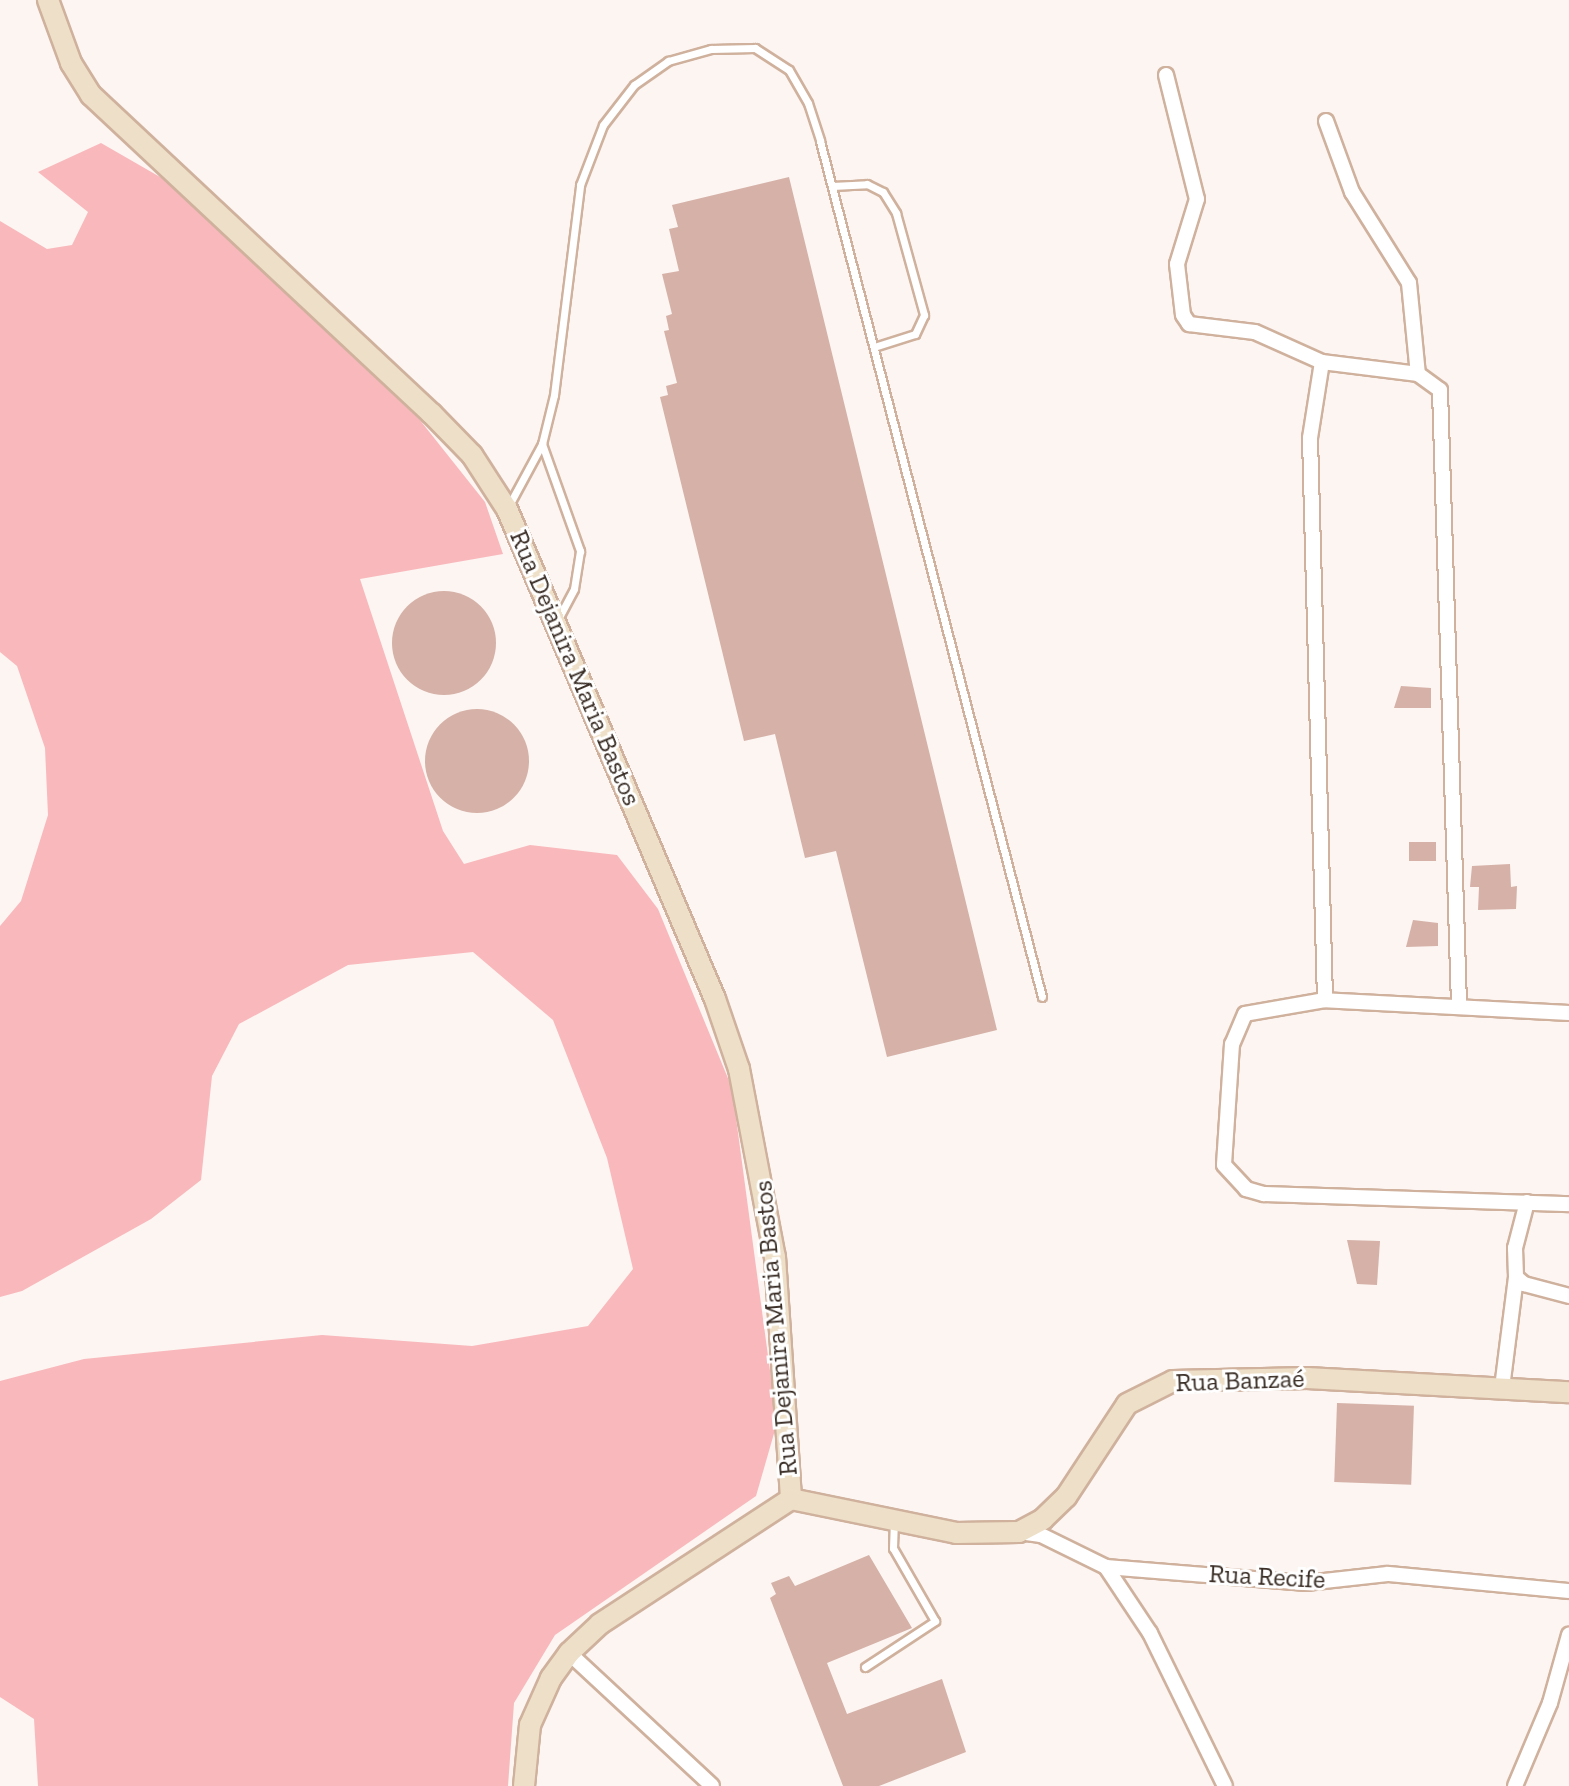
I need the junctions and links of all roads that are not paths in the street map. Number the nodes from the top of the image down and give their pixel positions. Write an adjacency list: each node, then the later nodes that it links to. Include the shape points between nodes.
1 (48, 0): 9 (main road, Rua Dejanira Maria Bastos, via 71,63 91,95 431,413 472,455)
2 (1166, 75): 6 (street, via 1197,199 1177,264 1183,315 1189,324 1255,332)
3 (1326, 121): 7 (street, via 1352,192 1409,283)
4 (832, 186): 5 (lane); 5 (lane, via 867,184 883,192 896,213 924,315 915,334); 8 (lane, via 808,103 789,70 755,48 711,49 668,61 634,85 603,125 580,185 554,395)
5 (874, 347): 11 (lane)
6 (1322, 362): 7 (street); 12 (street, via 1310,453)
7 (1418, 374): 13 (street, via 1440,390)
8 (542, 444): 9 (lane); 10 (lane, via 580,551 574,589)
9 (507, 509): 10 (main road, Rua Dejanira Maria Bastos)
10 (555, 625): 21 (main road, Rua Dejanira Maria Bastos, via 715,999 739,1069 775,1257)
11 (1042, 997)
12 (1325, 1000): 13 (street); 15 (street, via 1261,1009 1245,1014 1237,1026 1224,1165 1233,1179 1264,1194 1314,1198)
13 (1459, 1004): 14 (street)
14 (1569, 1013)
15 (1527, 1202): 16 (street); 17 (street, via 1515,1248)
16 (1569, 1204)
17 (1516, 1277): 18 (street); 19 (street)
18 (1569, 1296)
19 (1502, 1388): 20 (main road, Rua Banzaé); 23 (main road, Rua Banzaé, via 1307,1378 1173,1381 1127,1404 1066,1497)
20 (1569, 1392)
21 (791, 1499): 22 (main road); 27 (main road, via 600,1624)
22 (894, 1523): 23 (main road, via 956,1533); 28 (lane, via 893,1548 935,1621 932,1628)
23 (1019, 1532): 24 (street, Rua Recife, via 1041,1535)
24 (1106, 1567): 25 (street, Rua Recife, via 1306,1583 1388,1574); 31 (street, via 1150,1633)
25 (1569, 1591)
26 (1569, 1635): 32 (street, via 1550,1703)
27 (569, 1653): 29 (main road, via 530,1725); 30 (street)
28 (865, 1667)
29 (524, 1786)
30 (712, 1786)
31 (1225, 1786)
32 (1515, 1786)

